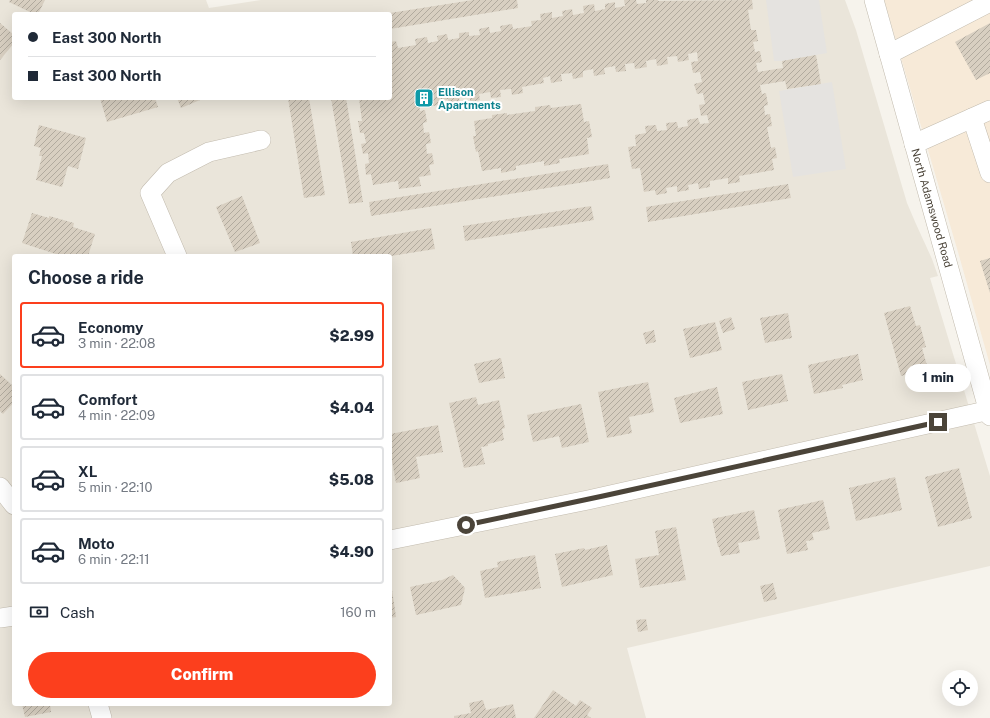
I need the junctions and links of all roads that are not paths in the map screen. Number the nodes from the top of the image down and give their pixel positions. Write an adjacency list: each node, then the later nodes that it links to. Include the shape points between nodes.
1 (874, 0): 3 (street, North Adamswood Road)
2 (990, 2): 3 (street)
3 (889, 54): 7 (street, North Adamswood Road)
4 (990, 110): 5 (street)
5 (972, 118): 7 (street); 8 (street)
6 (261, 140): 9 (street, via 209,152 168,173 150,193)
7 (914, 144): 10 (street, North Adamswood Road)
8 (990, 173)
9 (176, 254)
10 (990, 412): 13 (street, via 588,500)
11 (0, 487): 12 (street)
12 (12, 502)
13 (392, 540)
14 (12, 616): 15 (street)
15 (0, 618)
16 (99, 706): 17 (street)
17 (102, 718)

